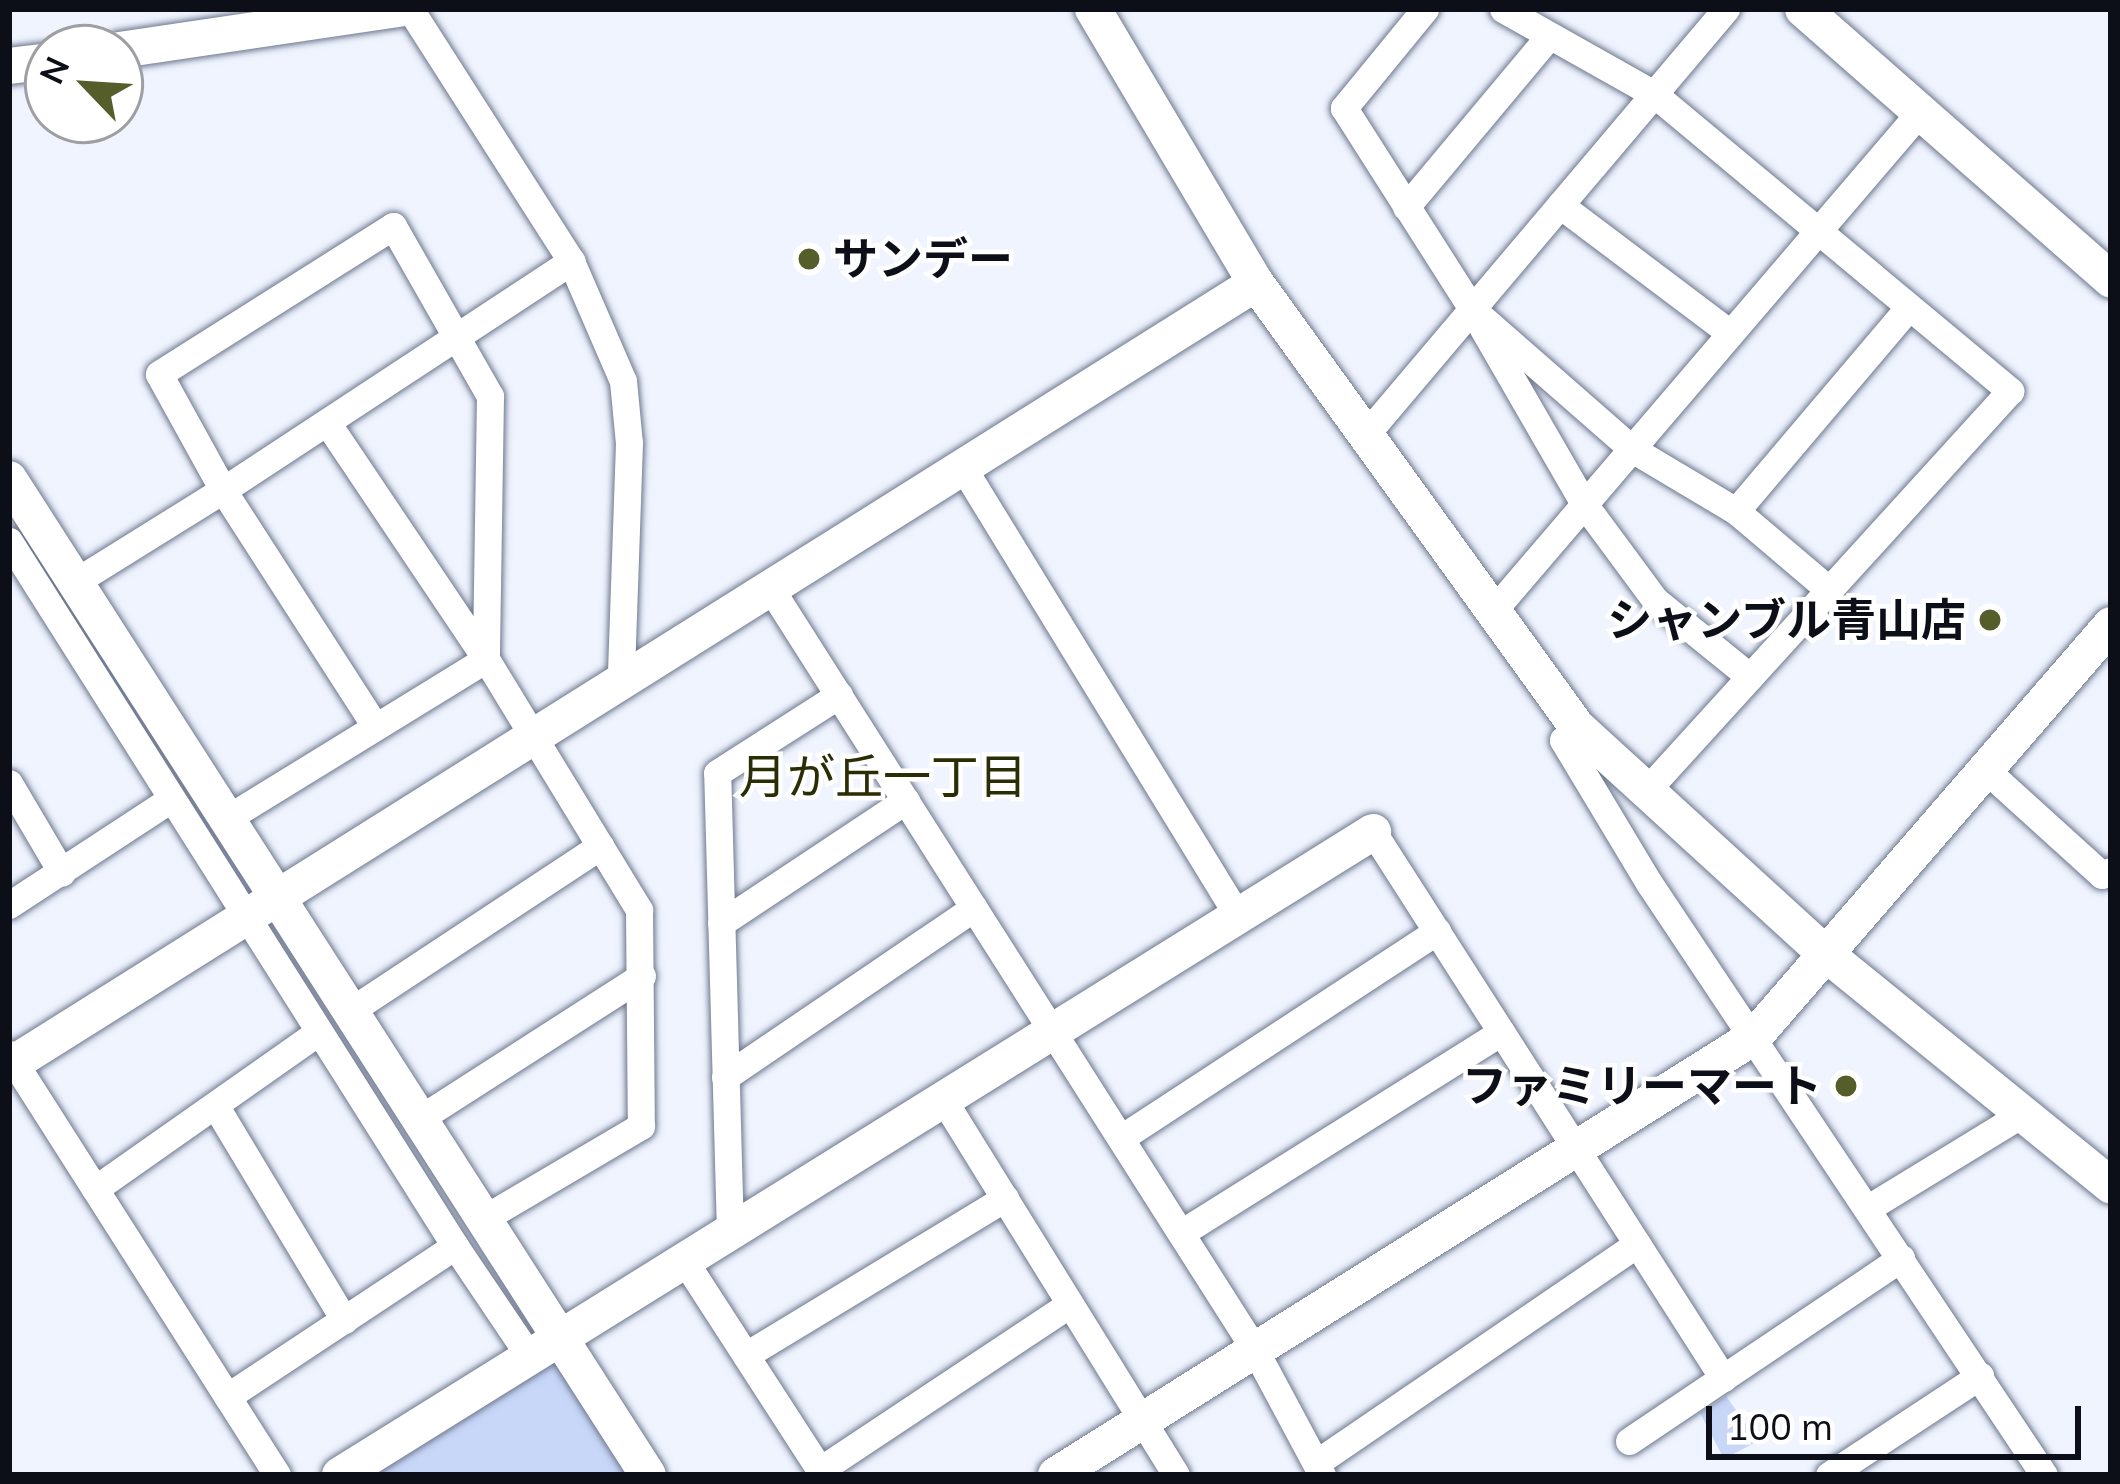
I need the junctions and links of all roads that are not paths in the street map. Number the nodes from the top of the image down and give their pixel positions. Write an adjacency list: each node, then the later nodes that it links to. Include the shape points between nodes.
1 (399, 9): 9 (street)
2 (410, 9): 15 (street)
3 (1093, 9): 17 (street)
4 (1425, 9): 13 (street, via 1343,108)
5 (1503, 9): 8 (street)
6 (1726, 9): 10 (street)
7 (1803, 9): 11 (street)
8 (1549, 36): 10 (street); 13 (street)
9 (144, 46)
10 (1654, 94): 12 (street); 14 (street)
11 (1920, 112): 14 (street); 16 (street)
12 (1560, 205): 19 (street); 20 (street)
13 (1406, 206): 19 (street)
14 (1818, 231): 18 (street); 20 (street)
15 (571, 261): 21 (street); 37 (street, via 623,381 629,443)
16 (2111, 280)
17 (1256, 284): 23 (street); 25 (street)
18 (1909, 307): 29 (street); 33 (street, via 2009,391)
19 (1472, 310): 23 (street); 24 (street); 28 (street)
20 (1730, 333): 24 (street)
21 (454, 340): 22 (street); 27 (street, via 393,226 158,374); 36 (street, via 490,396)
22 (327, 422): 27 (street); 36 (street)
23 (1367, 433): 34 (street)
24 (1632, 448): 28 (street); 29 (street)
25 (962, 466): 32 (street); 56 (street)
26 (9, 479): 31 (street)
27 (223, 490): 31 (street); 40 (street)
28 (1584, 504): 34 (street); 38 (street, via 1655,600)
29 (1736, 512): 33 (street)
30 (9, 541): 46 (street)
31 (75, 583): 48 (street)
32 (769, 586): 37 (street); 39 (street)
33 (1828, 590): 38 (street)
34 (1492, 612): 41 (street)
35 (2106, 642): 43 (street)
36 (486, 658): 40 (street); 42 (street)
37 (621, 677): 42 (street)
38 (1750, 677): 45 (street)
39 (838, 694): 47 (street); 58 (street, via 717,773)
40 (375, 726): 48 (street)
41 (1577, 727): 45 (street); 66 (street, via 1563,740)
42 (532, 734): 50 (street); 53 (street)
43 (1986, 770): 51 (street, via 2102,875); 60 (street)
44 (9, 783): 52 (street)
45 (1646, 791): 60 (street)
46 (171, 799): 52 (street); 57 (street)
47 (906, 800): 55 (street); 58 (street)
48 (226, 819): 53 (street)
49 (1373, 832): 56 (street); 59 (street)
50 (600, 846): 61 (street, via 639,910); 62 (street)
51 (2111, 871)
52 (62, 873): 54 (street)
53 (277, 898): 57 (street); 62 (street)
54 (9, 905)
55 (974, 908): 63 (street); 68 (street)
56 (1238, 916): 63 (street)
57 (245, 918): 64 (street); 67 (street)
58 (721, 922): 68 (street)
59 (1437, 932): 65 (street); 73 (street)
60 (1826, 954): 66 (street); 71 (street)
61 (642, 976): 72 (street); 79 (street, via 641,1126)
62 (350, 1010): 72 (street)
63 (1053, 1031): 69 (street); 73 (street)
64 (318, 1032): 70 (street); 83 (street)
65 (1501, 1032): 74 (street); 81 (street)
66 (1754, 1037): 74 (street); 78 (street)
67 (11, 1061): 76 (street)
68 (724, 1077): 80 (street)
69 (943, 1099): 77 (street); 80 (street)
70 (214, 1105): 76 (street); 87 (street)
71 (2022, 1114): 75 (street); 78 (street)
72 (419, 1119): 79 (street)
73 (1121, 1138): 81 (street)
74 (1576, 1149): 82 (street); 89 (street)
75 (2111, 1186)
76 (94, 1189): 93 (street)
77 (1005, 1198): 86 (street); 90 (street)
78 (1868, 1208): 84 (street)
79 (483, 1219): 88 (street)
80 (730, 1232): 85 (street)
81 (1181, 1233): 89 (street)
82 (1637, 1244): 92 (street); 96 (street)
83 (455, 1246): 87 (street); 88 (street)
84 (1901, 1258): 91 (street); 92 (street)
85 (684, 1260): 88 (street); 90 (street)
86 (1070, 1304): 94 (street); 97 (street)
87 (344, 1319): 93 (street)
88 (545, 1347): 99 (street); 100 (street)
89 (1255, 1350): 94 (street); 96 (street)
90 (746, 1355): 97 (street)
91 (1980, 1376): 103 (street); 104 (street)
92 (1723, 1378): 95 (street)
93 (226, 1397): 98 (street)
94 (1143, 1421): 101 (street); 102 (street)
95 (1629, 1441)
96 (1320, 1468)
97 (822, 1472)
98 (277, 1475)
99 (340, 1475)
100 (648, 1475)
101 (1056, 1475)
102 (1176, 1475)
103 (1829, 1475)
104 (2044, 1475)

